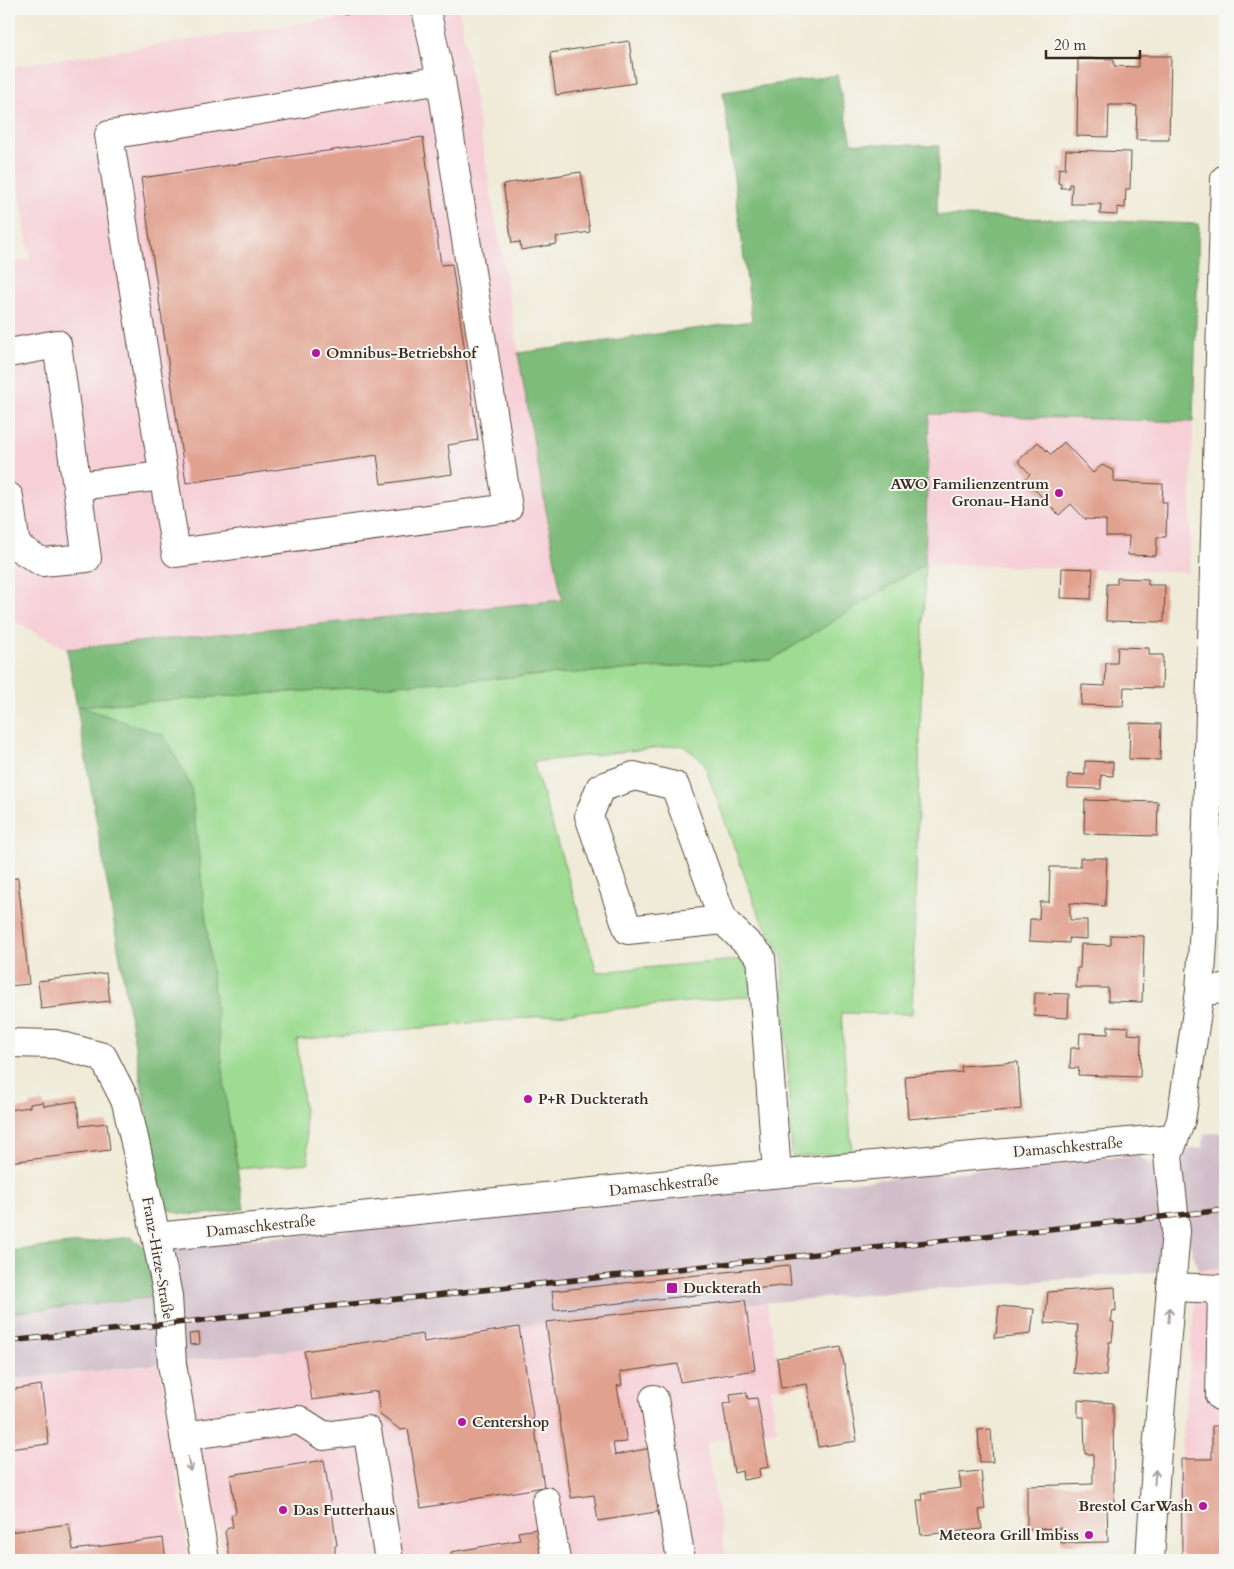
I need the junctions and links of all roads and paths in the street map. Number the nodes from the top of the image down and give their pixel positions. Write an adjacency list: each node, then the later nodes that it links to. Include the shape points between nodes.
1 (426, 9): 2 (street)
2 (440, 80): 5 (street, via 109,135); 5 (street, via 508,508 176,554)
3 (1225, 179): 9 (street)
4 (9, 353): 6 (street, via 57,344)
5 (163, 476): 6 (street)
6 (78, 486): 7 (street, via 87,558 42,562 16,546)
7 (9, 498)
8 (723, 920): 8 (street, via 675,786 634,776 600,788 590,816 628,930); 12 (street, via 761,957)
9 (1213, 990): 11 (street, via 1181,1120)
10 (9, 1043): 13 (street, Franz-Hitze-Straße, via 56,1044 102,1057 126,1102)
11 (1173, 1138): 12 (street, Damaschkestraße); 14 (street, via 1168,1156 1176,1231)
12 (776, 1173): 13 (street, Damaschkestraße)
13 (156, 1237): 17 (street, Franz-Hitze-Straße, via 168,1296 172,1364)
14 (1171, 1287): 15 (street, via 1222,1289); 23 (street, one-way to 14)
15 (1220, 1396)
16 (654, 1399): 22 (street)
17 (184, 1436): 19 (street, Franz-Hitze-Straße, one-way to 19); 20 (street, via 300,1420 324,1436 366,1430)
18 (546, 1501): 21 (street)
19 (205, 1560)
20 (389, 1560)
21 (556, 1560)
22 (681, 1560)
23 (1150, 1560)

